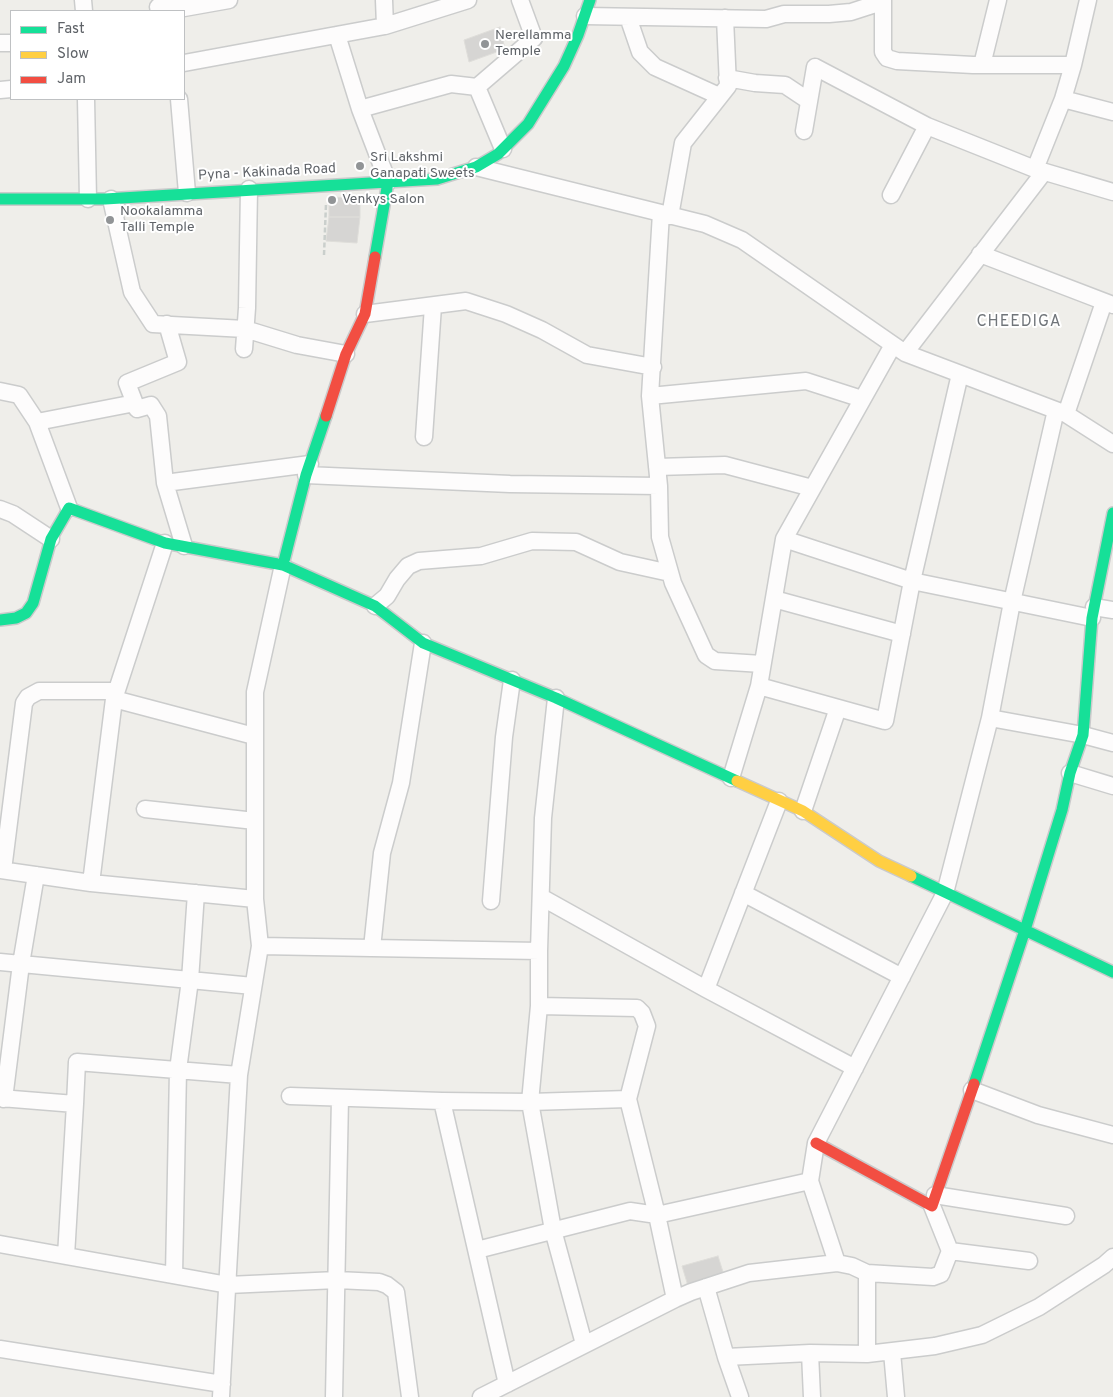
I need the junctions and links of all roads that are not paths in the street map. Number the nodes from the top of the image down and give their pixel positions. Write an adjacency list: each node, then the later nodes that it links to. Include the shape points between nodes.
1 (229, 0): 9 (street, via 184,8)
2 (384, 0): 13 (street)
3 (468, 0): 13 (street)
4 (520, 0): 19 (street, via 534,38)
5 (590, 0): 10 (street, Pyna - Kakinada Road)
6 (998, 0): 16 (street)
7 (1088, 0): 17 (street)
8 (883, 1): 12 (street, via 851,12 784,14 766,19); 16 (street, via 884,52 887,58)
9 (158, 6)
10 (585, 16): 11 (street); 29 (street, Pyna - Kakinada Road, via 564,66 528,124)
11 (628, 17): 12 (street); 20 (street, via 640,52 655,67)
12 (725, 18): 18 (street)
13 (385, 26): 14 (street)
14 (337, 35): 15 (street); 25 (street)
15 (185, 63)
16 (982, 65): 17 (street)
17 (1073, 65): 21 (street)
18 (727, 78): 20 (street, via 728,86); 24 (street, via 785,85)
19 (477, 87): 25 (street, via 451,84); 29 (street)
20 (719, 96): 40 (street, via 683,143)
21 (1062, 99): 26 (street); 31 (street)
22 (86, 100): 38 (street)
23 (179, 100): 35 (street)
24 (809, 101): 27 (street, via 815,67); 28 (street)
25 (360, 109): 32 (street)
26 (1113, 112)
27 (927, 126): 31 (street); 36 (street)
28 (804, 131)
29 (503, 149): 30 (street, Pyna - Kakinada Road)
30 (476, 167): 32 (street, Pyna - Kakinada Road, via 437,179); 40 (street)
31 (1040, 170): 34 (street); 41 (street)
32 (388, 182): 33 (street, Pyna - Kakinada Road); 44 (street)
33 (249, 189): 35 (street, Pyna - Kakinada Road); 46 (street)
34 (1113, 192)
35 (187, 193): 39 (street, Pyna - Kakinada Road)
36 (891, 195)
37 (0, 199): 38 (street, Pyna - Kakinada Road)
38 (88, 199): 39 (street, Pyna - Kakinada Road)
39 (111, 199): 45 (street, via 132,292 153,324)
40 (665, 214): 48 (street, via 705,224 742,240); 50 (street)
41 (980, 254): 42 (street); 48 (street)
42 (1108, 303): 56 (street)
43 (433, 306): 44 (street); 50 (street, via 466,301 506,314 587,355); 58 (street)
44 (366, 314): 49 (street)
45 (167, 324): 46 (street); 55 (street, via 178,362 127,383)
46 (245, 329): 47 (street); 49 (street, via 297,345)
47 (244, 349)
48 (899, 349): 51 (street); 54 (street)
49 (346, 354): 61 (street)
50 (653, 367): 53 (street)
51 (960, 374): 56 (street); 74 (street)
52 (0, 391): 57 (street, via 19,395)
53 (650, 396): 54 (street, via 806,381); 60 (street)
54 (862, 399): 64 (street)
55 (135, 403): 57 (street); 62 (street, via 137,409 151,405 158,416)
56 (1060, 412): 59 (street); 76 (street)
57 (37, 422): 65 (street)
58 (424, 437)
59 (1113, 444)
60 (657, 466): 63 (street); 64 (street, via 725,465)
61 (308, 469): 62 (street); 63 (street, via 510,484); 72 (street)
62 (165, 483): 71 (street)
63 (659, 486): 73 (street, via 660,537)
64 (812, 488): 69 (street)
65 (69, 508): 68 (street); 70 (street)
66 (0, 509): 68 (street)
67 (1113, 513): 79 (street)
68 (51, 539): 80 (street, via 33,603 26,613)
69 (784, 539): 74 (street); 75 (street)
70 (165, 543): 71 (street); 86 (street)
71 (184, 546): 72 (street)
72 (283, 565): 77 (street); 91 (street, via 255,692)
73 (670, 573): 77 (street, via 620,562 576,542 532,541 481,556 420,561 408,566 387,596); 83 (street, via 706,655 715,661)
74 (912, 581): 76 (street); 81 (street)
75 (774, 599): 81 (street); 83 (street)
76 (1012, 602): 79 (street); 89 (street)
77 (375, 606): 82 (street)
78 (1113, 610): 79 (street)
79 (1093, 613): 90 (street)
80 (0, 620)
81 (902, 634): 88 (street, via 886,721)
82 (423, 643): 84 (street); 111 (street, via 401,783 382,853)
83 (762, 664): 85 (street)
84 (512, 680): 87 (street); 108 (street, via 504,737)
85 (759, 686): 88 (street); 94 (street)
86 (115, 695): 91 (street); 100 (street, via 39,691 24,703); 102 (street)
87 (556, 698): 94 (street); 106 (street, via 543,818)
88 (838, 708): 98 (street)
89 (990, 718): 90 (street); 105 (street)
90 (1083, 735): 92 (street); 93 (street)
91 (254, 736): 99 (street)
92 (1113, 743)
93 (1070, 773): 95 (street); 109 (street, via 1062,810)
94 (731, 778): 96 (street)
95 (1113, 786)
96 (779, 801): 98 (street); 104 (street)
97 (145, 809): 99 (street)
98 (802, 811): 105 (street, via 879,861)
99 (255, 822): 107 (street)
100 (2, 870): 101 (street)
101 (36, 874): 102 (street); 114 (street)
102 (91, 883): 103 (street)
103 (196, 893): 107 (street); 117 (street)
104 (743, 893): 116 (street); 119 (street)
105 (945, 893): 109 (street); 116 (street)
106 (541, 897): 112 (street); 119 (street)
107 (255, 899): 110 (street)
108 (491, 901)
109 (1025, 930): 115 (street); 124 (street)
110 (260, 946): 111 (street); 118 (street)
111 (372, 948): 112 (street)
112 (539, 951): 120 (street)
113 (0, 962): 114 (street)
114 (21, 964): 117 (street); 126 (street)
115 (1113, 972)
116 (902, 977): 121 (street)
117 (190, 980): 118 (street); 122 (street)
118 (253, 986): 123 (street)
119 (706, 989): 121 (street)
120 (539, 1006): 128 (street, via 637,1008 642,1013 646,1026); 130 (street)
121 (855, 1068): 133 (street)
122 (178, 1070): 123 (street); 131 (street, via 77,1062); 147 (street)
123 (239, 1075): 149 (street)
124 (972, 1090): 132 (street, via 1038,1115); 135 (street)
125 (290, 1096): 127 (street)
126 (2, 1098): 131 (street)
127 (340, 1098): 129 (street); 148 (street)
128 (628, 1099): 130 (street); 136 (street)
129 (442, 1101): 130 (street); 140 (street)
130 (530, 1102): 138 (street)
131 (75, 1104): 142 (street)
132 (1113, 1135)
133 (816, 1143): 134 (street); 135 (street)
134 (810, 1181): 136 (street); 145 (street)
135 (934, 1201): 137 (street); 141 (street)
136 (657, 1215): 138 (street, via 630,1211); 151 (street)
137 (1066, 1216)
138 (553, 1230): 140 (street); 152 (street)
139 (0, 1244): 142 (street)
140 (477, 1250): 158 (street)
141 (950, 1252): 144 (street); 146 (street, via 941,1274 933,1277)
142 (66, 1256): 147 (street)
143 (1113, 1257): 154 (street, via 1038,1307 982,1336)
144 (1029, 1261)
145 (837, 1263): 146 (street); 150 (street, via 748,1273)
146 (867, 1272): 156 (street)
147 (174, 1276): 149 (street)
148 (337, 1280): 149 (street); 161 (street); 162 (street, via 379,1282 396,1292)
149 (228, 1285): 159 (street)
150 (706, 1287): 151 (street); 157 (street)
151 (674, 1299): 152 (street)
152 (584, 1344): 158 (street)
153 (0, 1349): 159 (street)
154 (892, 1352): 156 (street); 165 (street)
155 (810, 1353): 156 (street); 157 (street); 164 (street)
156 (867, 1354)
157 (726, 1357): 163 (street)
158 (507, 1384): 160 (street)
159 (222, 1391)
160 (488, 1395)
161 (334, 1397)
162 (410, 1397)
163 (740, 1397)
164 (812, 1397)
165 (896, 1397)

